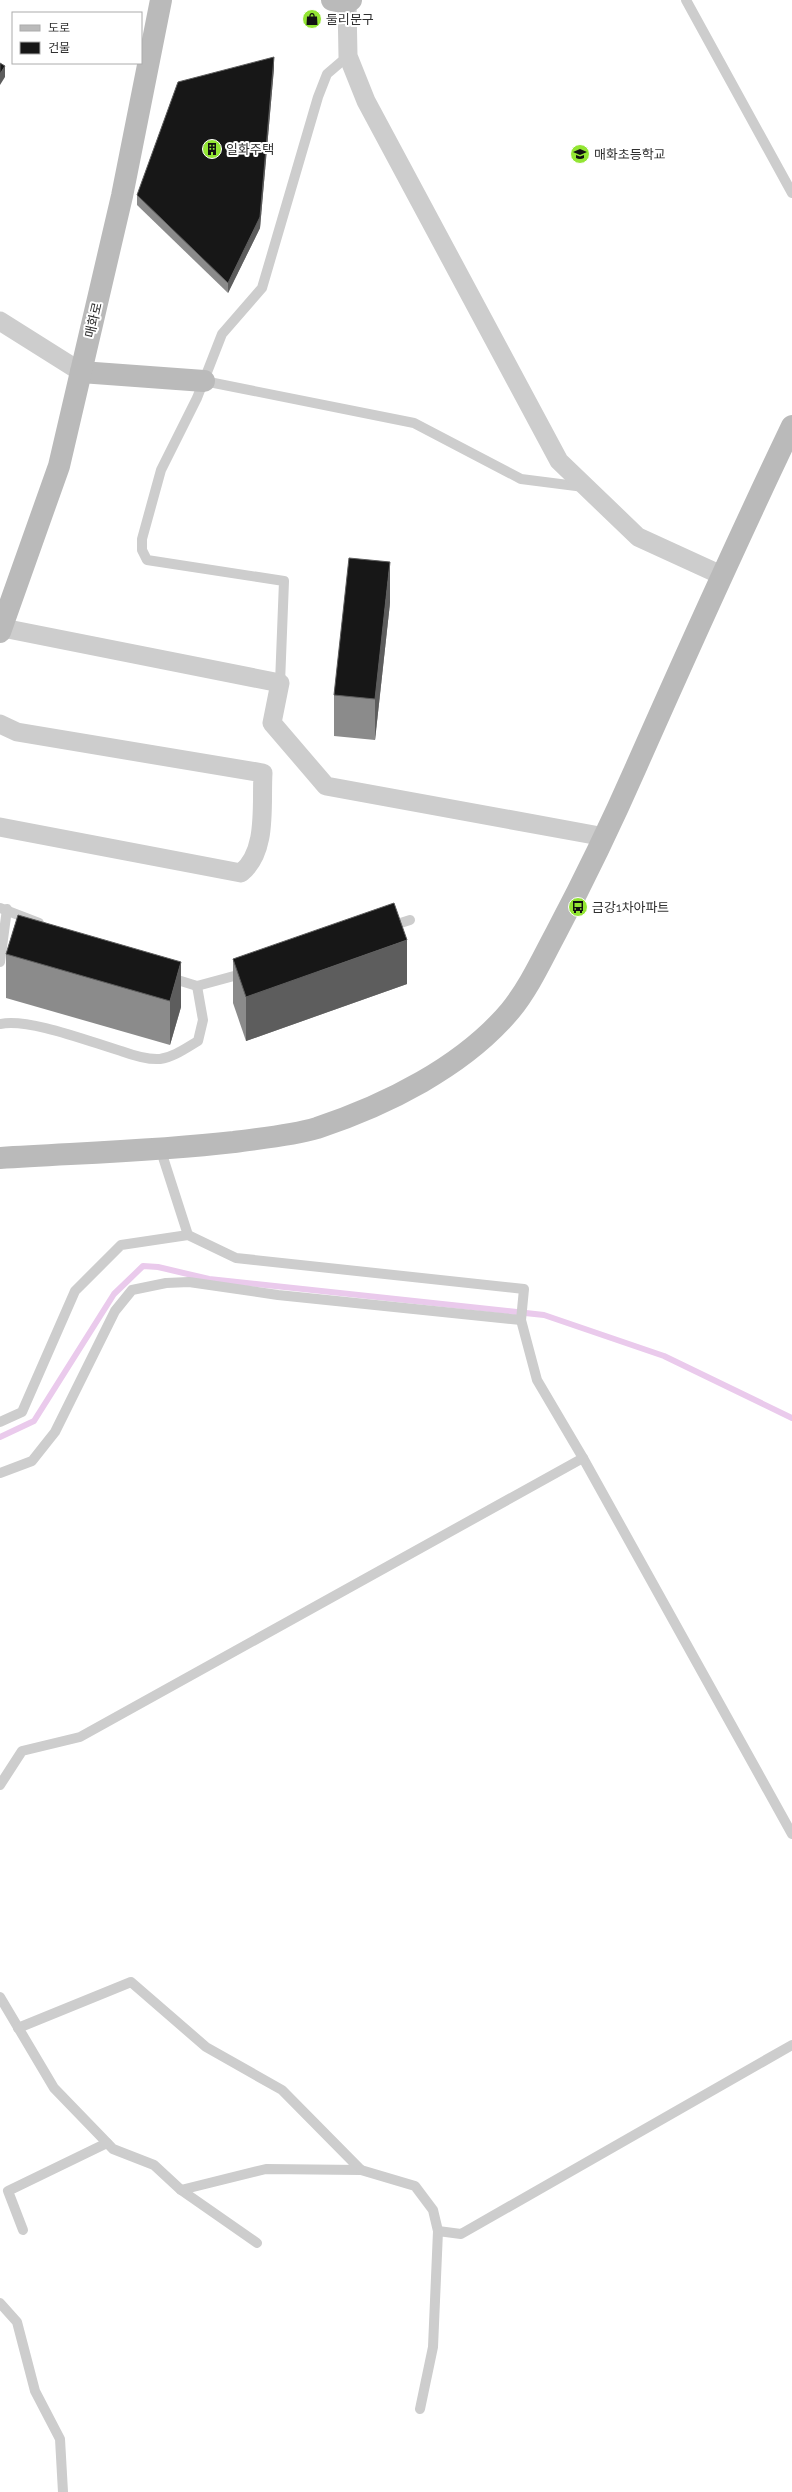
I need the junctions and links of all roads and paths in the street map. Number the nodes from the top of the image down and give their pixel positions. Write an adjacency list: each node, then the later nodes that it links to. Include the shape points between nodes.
1 (161, 0): 7 (street, 매화로, via 122,196)
2 (686, 0): 5 (lane)
3 (343, 1): 4 (street)
4 (348, 56): 8 (lane, via 327,74 318,97 262,288 222,334); 10 (street, via 366,101 559,461)
5 (792, 193)
6 (0, 321): 7 (street)
7 (81, 372): 8 (street); 12 (street, 매화로, via 59,466)
8 (204, 380): 10 (lane, via 414,423 521,479); 13 (lane, via 161,470 142,539 142,550 147,560 284,581)
9 (792, 426): 11 (street)
10 (586, 487): 11 (street, via 638,537)
11 (721, 575): 16 (street)
12 (1, 630): 13 (street)
13 (280, 683): 16 (street, via 272,723 326,786)
14 (0, 724): 15 (street, via 17,732 263,773 260,837 256,856 241,874)
15 (0, 827)
16 (605, 837): 26 (street, via 528,985 510,1011 466,1051 419,1084 360,1112 314,1129 270,1137)
17 (3, 909): 19 (lane); 21 (lane)
18 (410, 920): 20 (lane)
19 (50, 927)
20 (380, 930)
21 (0, 962)
22 (252, 971): 24 (lane)
23 (158, 973): 24 (lane)
24 (197, 986): 25 (lane, via 203,1020 198,1041 178,1053 159,1059 138,1056 54,1031 12,1022)
25 (0, 1024)
26 (160, 1148): 27 (street); 28 (lane)
27 (0, 1158)
28 (188, 1235): 29 (lane, via 236,1258 524,1290); 30 (lane, via 121,1245 75,1291 22,1412)
29 (521, 1320): 31 (lane, via 537,1380); 32 (lane, via 278,1295 190,1282 166,1283 132,1290 115,1311 55,1432 32,1461)
30 (0, 1422)
31 (583, 1458): 33 (lane, via 80,1737 22,1751); 34 (lane)
32 (0, 1473)
33 (0, 1785)
34 (792, 1834)
35 (0, 1997): 36 (lane)
36 (18, 2028): 38 (lane, via 54,2088); 39 (lane, via 131,1982 206,2047 282,2090)
37 (792, 2045): 43 (lane, via 461,2234)
38 (107, 2143): 40 (lane, via 113,2149 154,2165); 41 (lane)
39 (361, 2170): 40 (lane, via 266,2169); 43 (lane, via 415,2186 433,2210)
40 (181, 2190): 44 (lane)
41 (4, 2192): 42 (lane)
42 (23, 2230)
43 (438, 2231): 46 (lane, via 433,2347)
44 (257, 2243)
45 (0, 2303): 47 (lane, via 17,2322 35,2391 60,2439)
46 (420, 2409)
47 (63, 2492)

